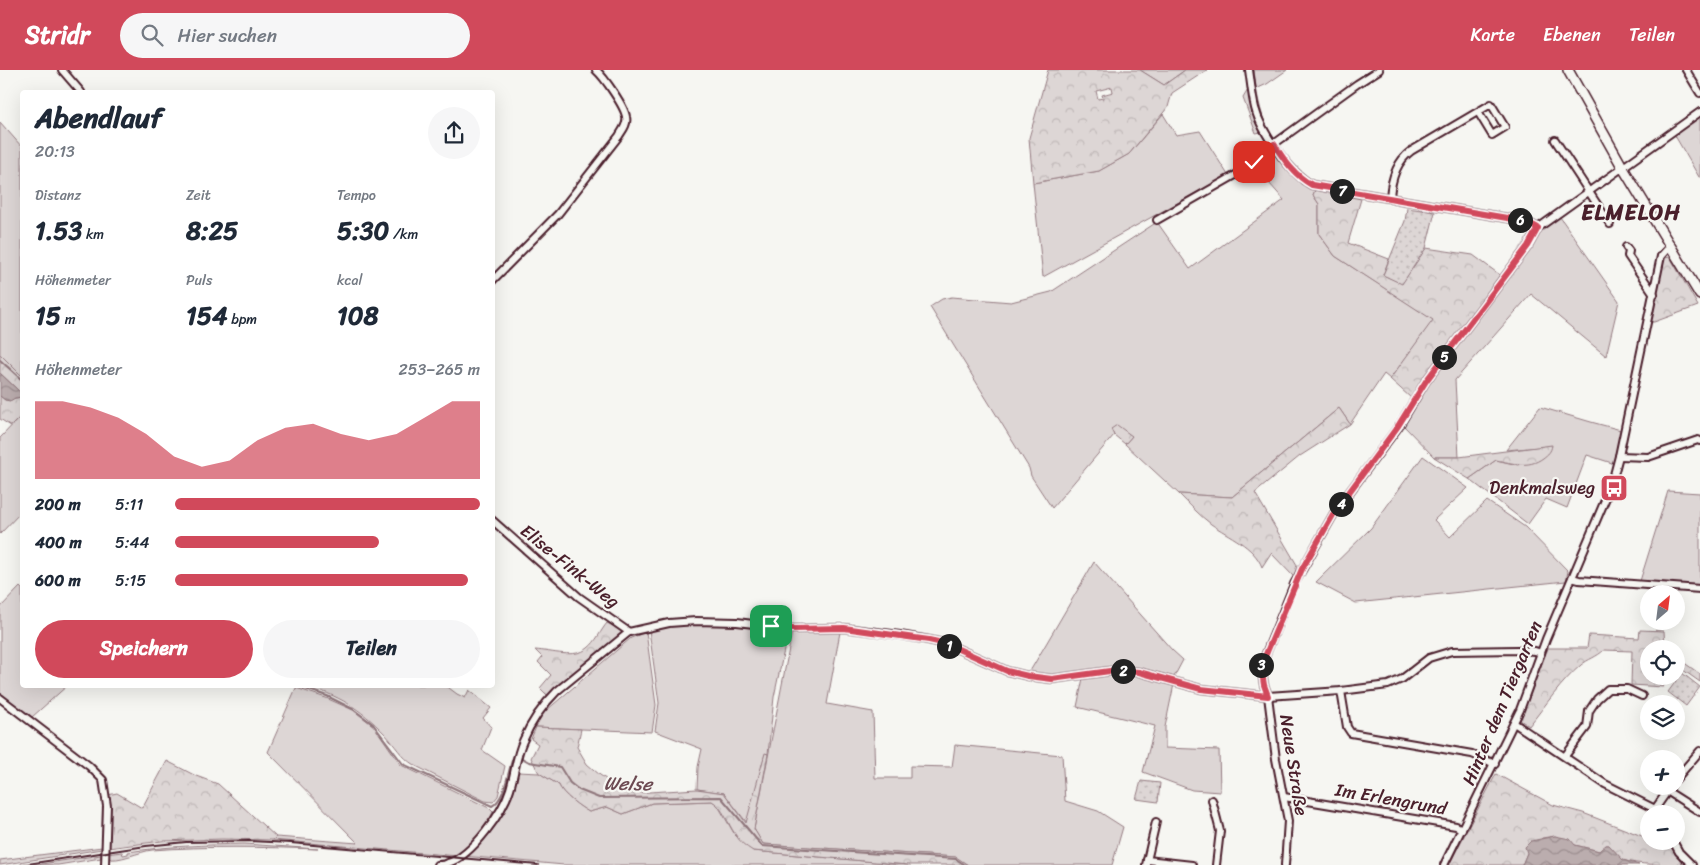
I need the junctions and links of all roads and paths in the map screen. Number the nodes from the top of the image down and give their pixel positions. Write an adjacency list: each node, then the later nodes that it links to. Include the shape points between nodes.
1 (62, 70): 7 (street)
2 (596, 70): 21 (street, via 612,89 626,117 626,125 558,214)
3 (1249, 70): 12 (street, via 1255,109)
4 (1379, 70): 12 (street)
5 (1568, 70): 13 (street)
6 (1686, 70): 8 (street)
7 (79, 90)
8 (1700, 93)
9 (1478, 112): 9 (street, via 1492,134 1505,127 1491,104); 15 (street, via 1403,156 1395,172)
10 (1700, 112): 13 (street, Neue Straße)
11 (1555, 140): 14 (street)
12 (1274, 144): 15 (street, via 1302,180 1312,185); 16 (street, via 1246,169)
13 (1623, 168): 14 (street, Neue Straße); 19 (street)
14 (1588, 191): 17 (street); 18 (street, Neue Straße)
15 (1390, 198): 18 (street, via 1525,221)
16 (1157, 220)
17 (1610, 224)
18 (1538, 228): 33 (street, Neue Straße, via 1336,510 1302,569 1261,666)
19 (1670, 246): 22 (street, via 1661,256); 23 (street)
20 (1626, 247): 22 (street, via 1628,256)
21 (495, 278)
22 (1654, 294): 25 (street)
23 (1700, 296)
24 (1700, 441): 25 (street, via 1648,457)
25 (1620, 456): 27 (street, via 1611,486)
26 (495, 523): 29 (street, Elise-Fink-Weg, via 566,586)
27 (1572, 578): 28 (street); 30 (street, Hinter dem Tiergarten)
28 (1700, 589)
29 (629, 632): 33 (street, via 696,620 794,629 844,628 947,644 1007,671 1028,676 1052,679 1117,670 1139,672 1201,689); 50 (street, via 547,702 522,742 506,800 469,850 457,859)
30 (1541, 653): 31 (street, via 1452,651 1429,658 1393,684); 35 (street, Hinter dem Tiergarten)
31 (1341, 691): 33 (street); 38 (street, via 1347,727 1351,733 1472,754)
32 (1640, 695): 37 (street, via 1627,689 1608,689 1589,711 1587,727)
33 (1268, 696): 41 (street, Neue Straße)
34 (0, 698): 49 (street, via 103,780 107,806)
35 (1514, 723): 37 (street); 38 (street, Hinter dem Tiergarten)
36 (1700, 751): 39 (street)
37 (1565, 756): 43 (street, via 1605,784)
38 (1495, 764): 46 (street, Hinter dem Tiergarten)
39 (1685, 768)
40 (1677, 795): 44 (street)
41 (1284, 797): 46 (street, Im Erlengrund); 53 (street, Neue Straße, via 1288,821)
42 (1212, 800): 52 (street, via 1220,831)
43 (1645, 805)
44 (1700, 812)
45 (1156, 822): 48 (street)
46 (1462, 829): 54 (street, Hinter dem Tiergarten)
47 (1678, 850): 55 (street)
48 (1147, 862): 51 (street)
49 (105, 865)
50 (437, 865)
51 (1192, 865)
52 (1216, 865)
53 (1285, 865)
54 (1444, 865)
55 (1692, 865)

